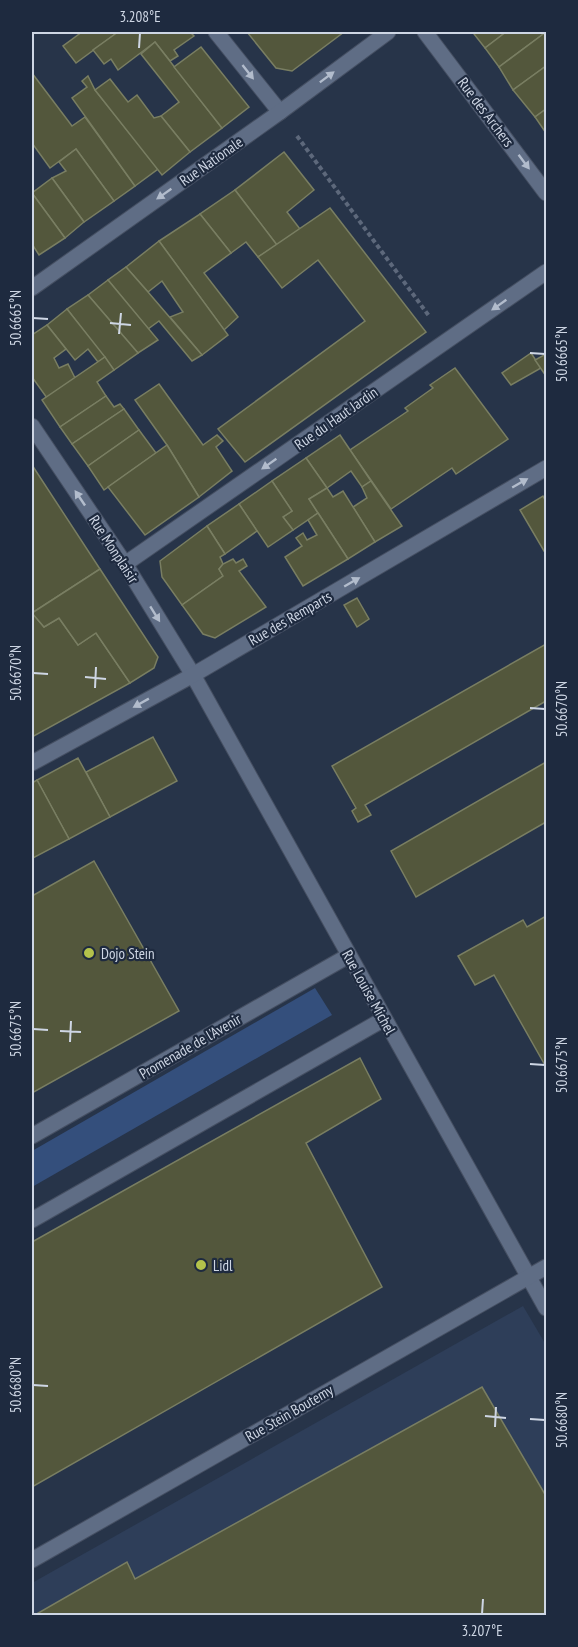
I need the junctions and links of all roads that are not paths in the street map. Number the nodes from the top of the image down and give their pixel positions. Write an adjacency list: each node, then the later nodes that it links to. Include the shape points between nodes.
1 (216, 32): 4 (street, one-way to 4)
2 (388, 32): 4 (street, Rue Nationale, one-way to 2)
3 (425, 32): 5 (street, Rue des Archers, one-way to 5)
4 (280, 112): 7 (street, Rue Nationale, one-way to 7)
5 (546, 193)
6 (546, 272): 10 (street, Rue du Haut Jardin, one-way to 10)
7 (32, 288)
8 (32, 426): 10 (street, Rue Monplaisir, one-way to 8)
9 (546, 468): 11 (street, Rue des Remparts, one-way to 9)
10 (124, 564): 11 (street, Rue Monplaisir, one-way to 11)
11 (193, 675): 12 (street, Rue des Remparts, one-way to 12); 13 (street, Rue Louise Michel)
12 (32, 763)
13 (348, 956): 14 (street, Rue Louise Michel); 15 (street, Promenade de l'Avenir)
14 (384, 1019): 16 (street); 18 (street, Rue Louise Michel)
15 (32, 1136)
16 (32, 1220)
17 (546, 1267): 18 (street, Rue Stein Boutemy)
18 (530, 1276): 19 (street, Rue Louise Michel); 20 (street, Rue Stein Boutemy)
19 (546, 1308)
20 (32, 1560)

